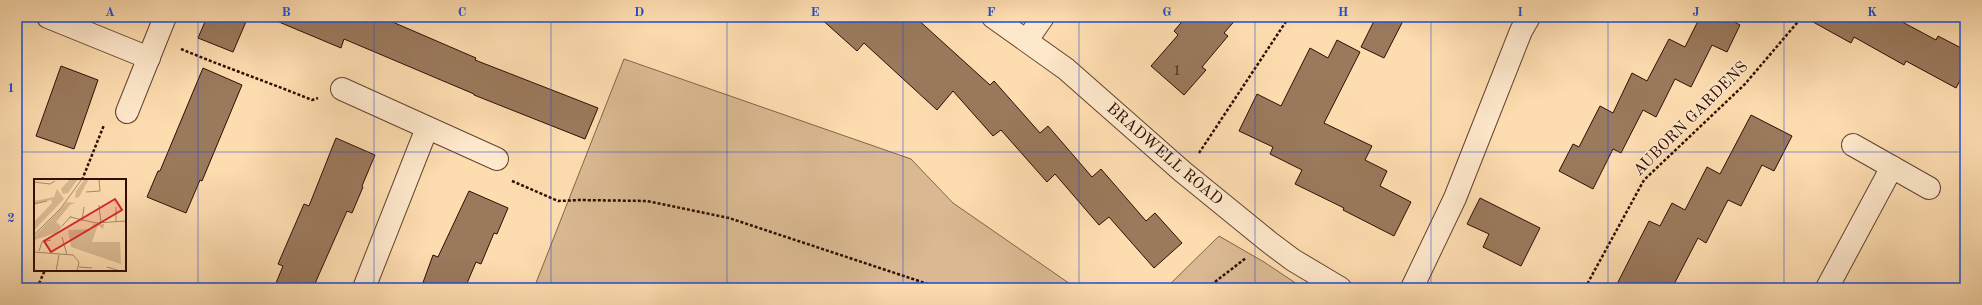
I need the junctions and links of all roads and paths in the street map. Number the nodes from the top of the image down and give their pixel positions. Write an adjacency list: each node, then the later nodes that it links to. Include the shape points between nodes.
1 (48, 17): 9 (street)
2 (165, 17): 9 (street)
3 (993, 17): 8 (street, BRADWELL ROAD)
4 (1043, 17): 8 (street)
5 (1289, 17): 14 (path)
6 (1529, 17): 26 (street, via 1521,31 1455,198)
7 (1802, 17): 27 (path, AUBORN GARDENS, via 1745,84 1644,180)
8 (1027, 40): 19 (street, BRADWELL ROAD, via 1066,69 1183,172)
9 (152, 48): 10 (path, via 230,70 312,100); 11 (street)
10 (342, 89): 12 (street)
11 (127, 112): 17 (path, via 104,126)
12 (427, 128): 15 (street); 22 (street)
13 (1853, 145): 16 (street)
14 (1197, 157)
15 (497, 159): 23 (path, via 512,182 558,201 647,201 729,218)
16 (1892, 167): 18 (street); 28 (street)
17 (82, 179)
18 (1929, 188)
19 (1268, 242): 24 (path); 25 (street, BRADWELL ROAD)
20 (45, 271): 21 (path)
21 (38, 288)
22 (364, 288)
23 (940, 288)
24 (1207, 288)
25 (1340, 288)
26 (1412, 288)
27 (1585, 288)
28 (1827, 288)

